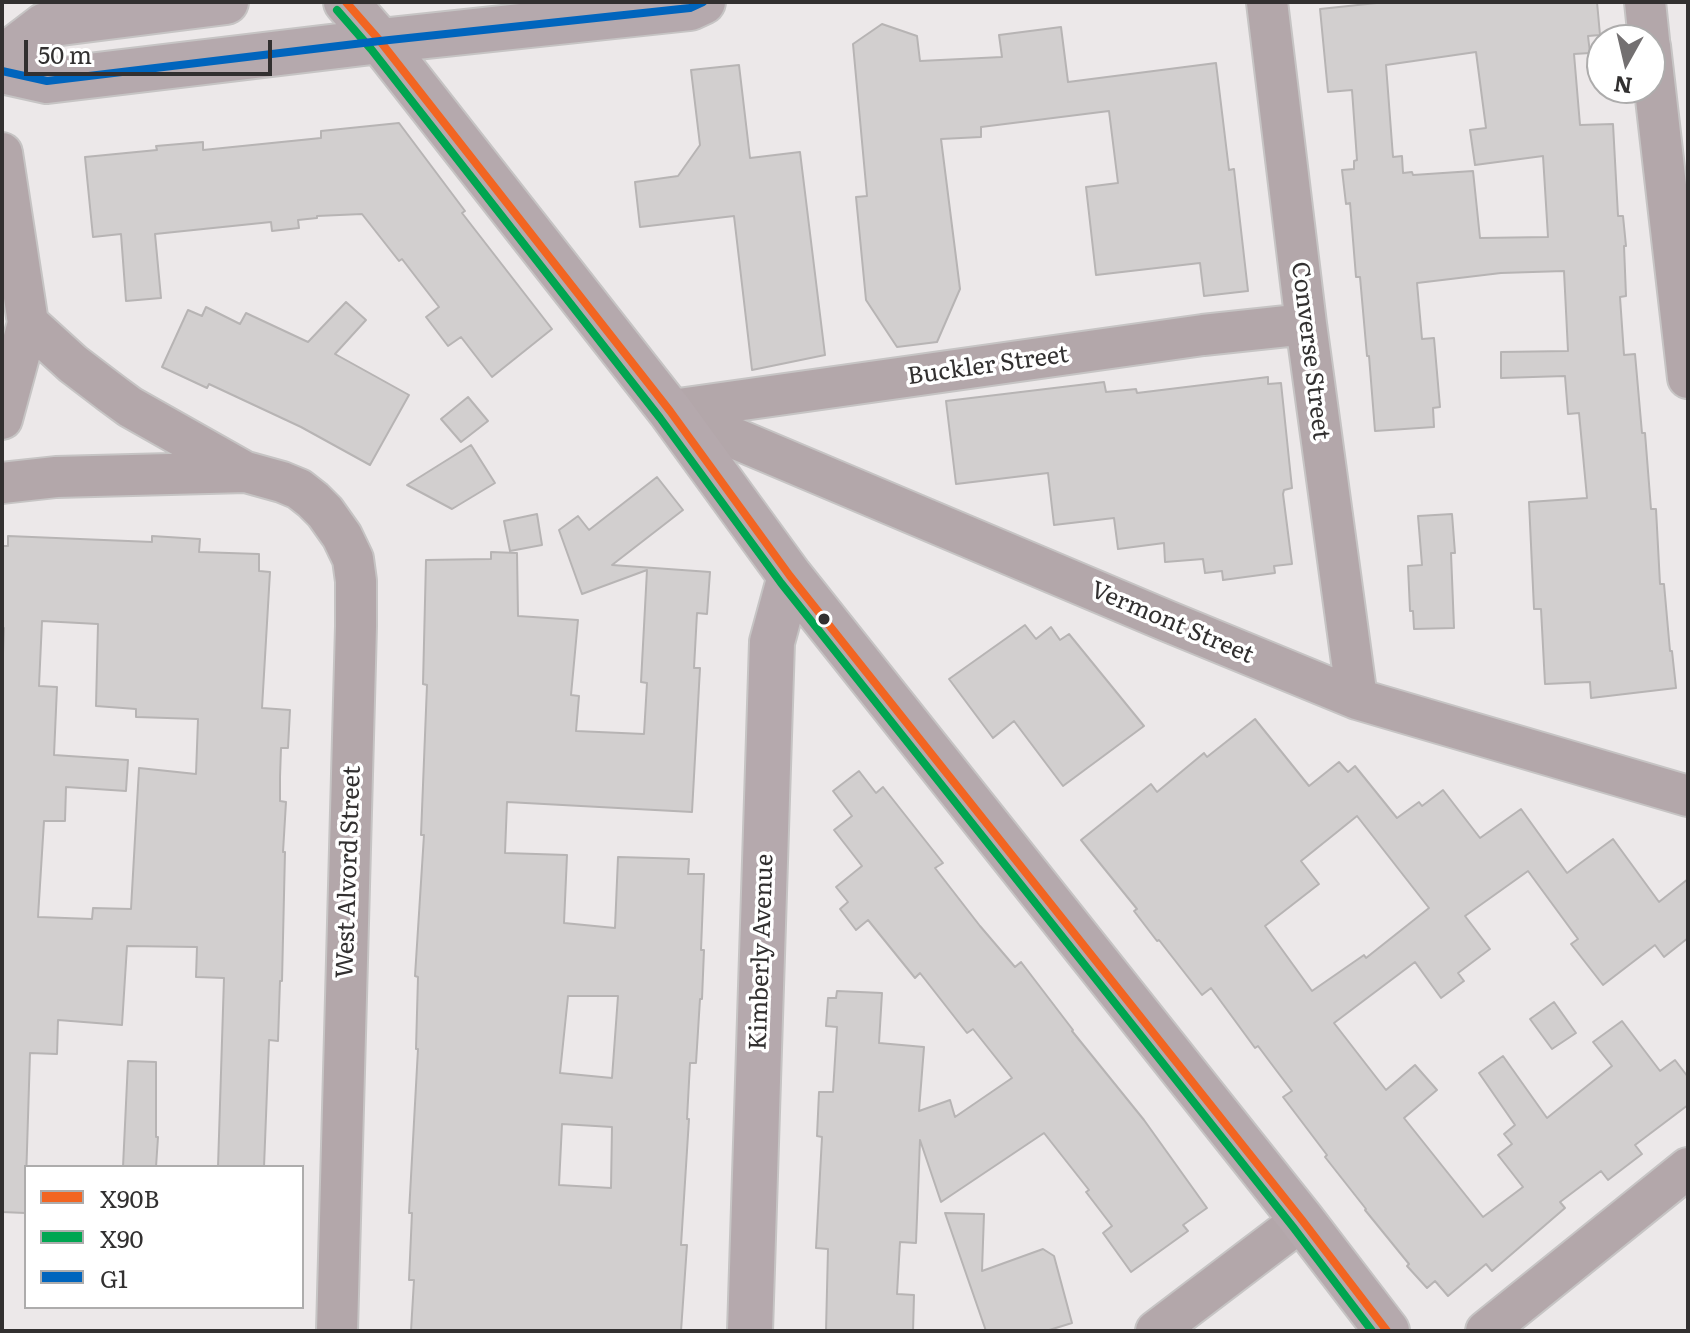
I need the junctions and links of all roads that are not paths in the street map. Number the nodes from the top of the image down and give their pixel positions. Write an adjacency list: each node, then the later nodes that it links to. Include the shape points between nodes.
1 (226, 2): 8 (main road, via 45,25)
2 (346, 2): 7 (main road)
3 (703, 2): 7 (main road, via 690,8)
4 (1267, 2): 13 (street, Converse Street)
5 (1645, 2): 6 (street)
6 (1647, 24)
7 (380, 41): 9 (main road, via 47,81); 15 (main road)
8 (2, 58)
9 (2, 71)
10 (1657, 104): 14 (street)
11 (2, 153): 12 (street)
12 (28, 323): 16 (street); 17 (street, West Alvord Street, via 130,407)
13 (1306, 324): 15 (street, Buckler Street); 20 (street, Converse Street)
14 (1688, 378)
15 (670, 411): 19 (main road); 20 (street, Vermont Street)
16 (2, 419)
17 (246, 472): 18 (street, West Alvord Street); 24 (street, West Alvord Street, via 299,489 313,500 342,536 356,581)
18 (2, 483)
19 (790, 576): 23 (main road); 25 (main road, Kimberly Avenue, via 772,642)
20 (1357, 699): 21 (street, Vermont Street)
21 (1688, 796)
22 (1688, 1168): 28 (street)
23 (1302, 1220): 26 (street); 27 (main road)
24 (337, 1331)
25 (750, 1331)
26 (1156, 1331)
27 (1387, 1331)
28 (1486, 1331)

